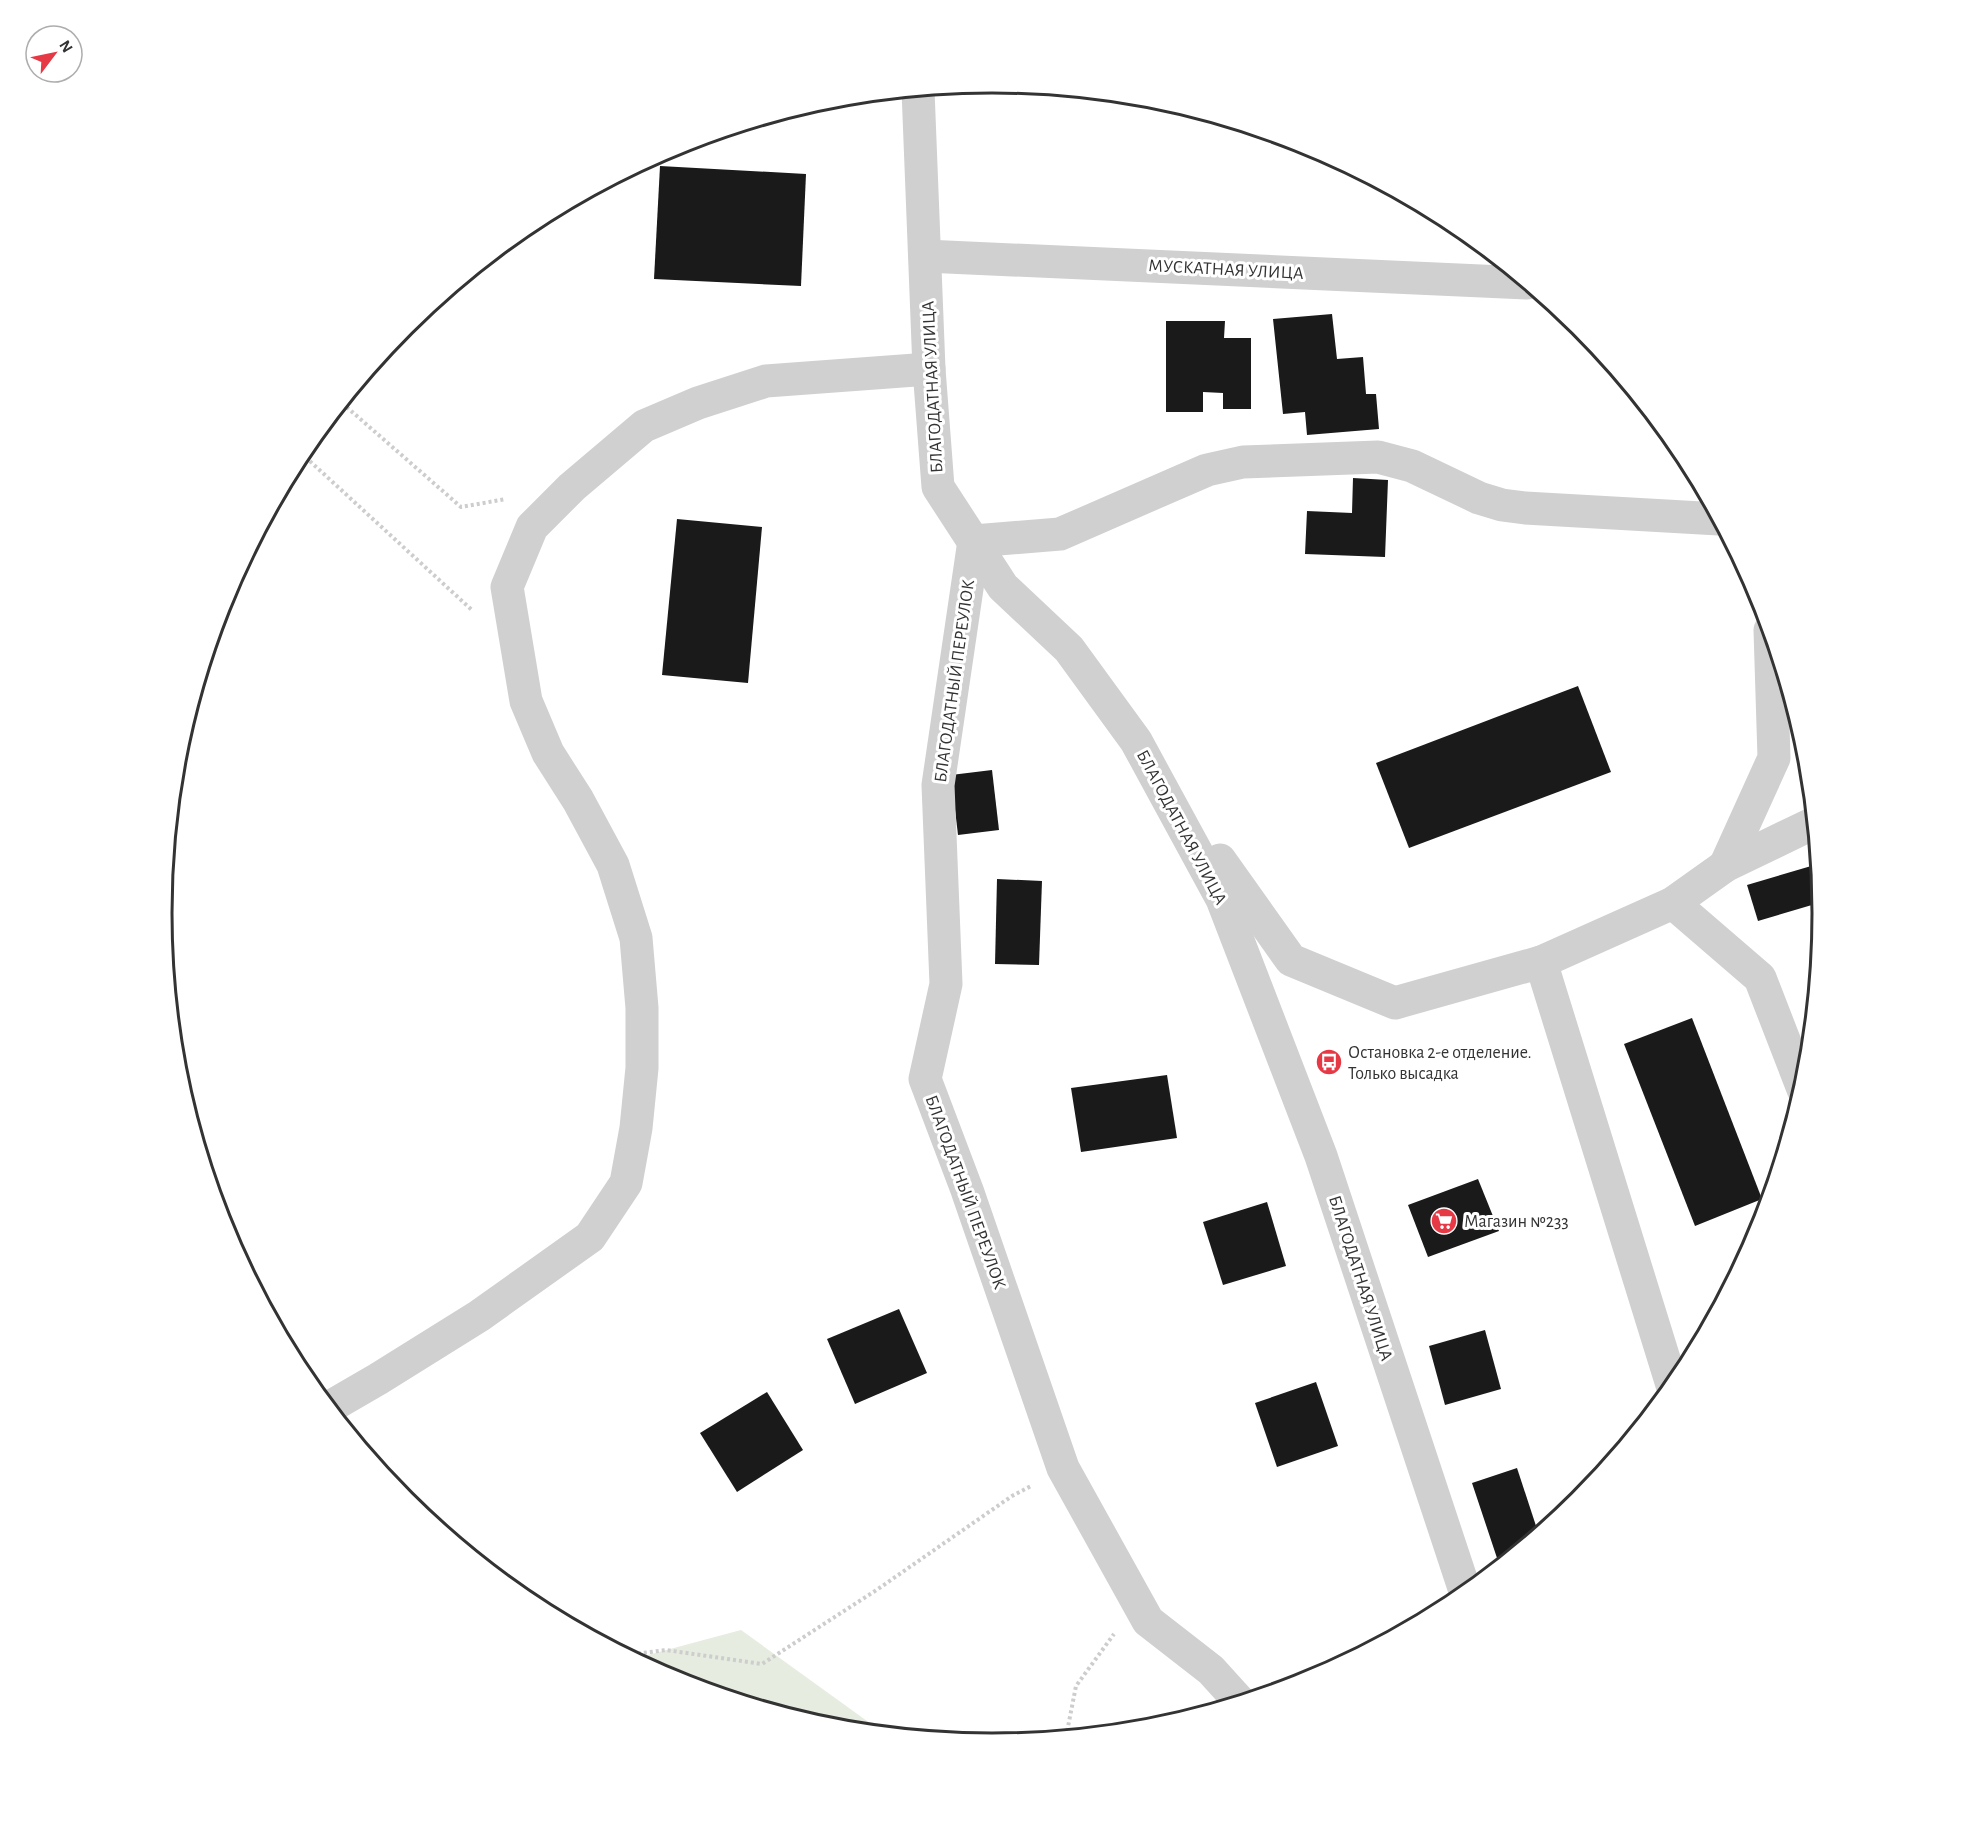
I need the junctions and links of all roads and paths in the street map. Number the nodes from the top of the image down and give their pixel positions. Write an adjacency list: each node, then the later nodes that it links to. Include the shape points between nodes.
1 (918, 97): 2 (street, БЛАГОДАТНАЯ УЛИЦА)
2 (925, 256): 3 (street, МУСКАТНАЯ УЛИЦА); 4 (street, БЛАГОДАТНАЯ УЛИЦА)
3 (1515, 282)
4 (929, 369): 9 (street, БЛАГОДАТНАЯ УЛИЦА, via 938,487); 10 (street, via 766,381 644,426 532,527 507,587)
5 (347, 407): 7 (path, via 460,507)
6 (309, 460): 10 (path)
7 (516, 497)
8 (1711, 519): 9 (street, via 1502,505 1412,466 1366,458 1227,465 1207,470 1060,534)
9 (974, 541): 12 (street, БЛАГОДАТНАЯ УЛИЦА, via 1003,587 1069,649); 20 (street, БЛАГОДАТНЫЙ ПЕРЕУЛОК, via 938,785 946,984 925,1079)
10 (516, 650): 19 (street, via 526,701 549,753 613,865 636,938 642,1068 626,1183 590,1237 479,1316)
11 (1771, 656): 14 (street, via 1774,758)
12 (1136, 741): 16 (street, via 1291,960 1395,1003); 21 (street, БЛАГОДАТНАЯ УЛИЦА, via 1222,899 1287,1064)
13 (1807, 826): 14 (street)
14 (1725, 866): 15 (street)
15 (1673, 903): 16 (street); 17 (street, via 1760,978)
16 (1542, 962): 18 (street)
17 (1797, 1074)
18 (1669, 1376)
19 (335, 1404)
20 (1063, 1468): 22 (street, БЛАГОДАТНЫЙ ПЕРЕУЛОК); 23 (path, via 1012,1496 878,1590 762,1664 666,1650)
21 (1463, 1585)
22 (1137, 1602): 24 (street, БЛАГОДАТНЫЙ ПЕРЕУЛОК, via 1148,1621 1211,1670); 25 (path, via 1076,1686)
23 (638, 1653)
24 (1235, 1696)
25 (1067, 1730)

